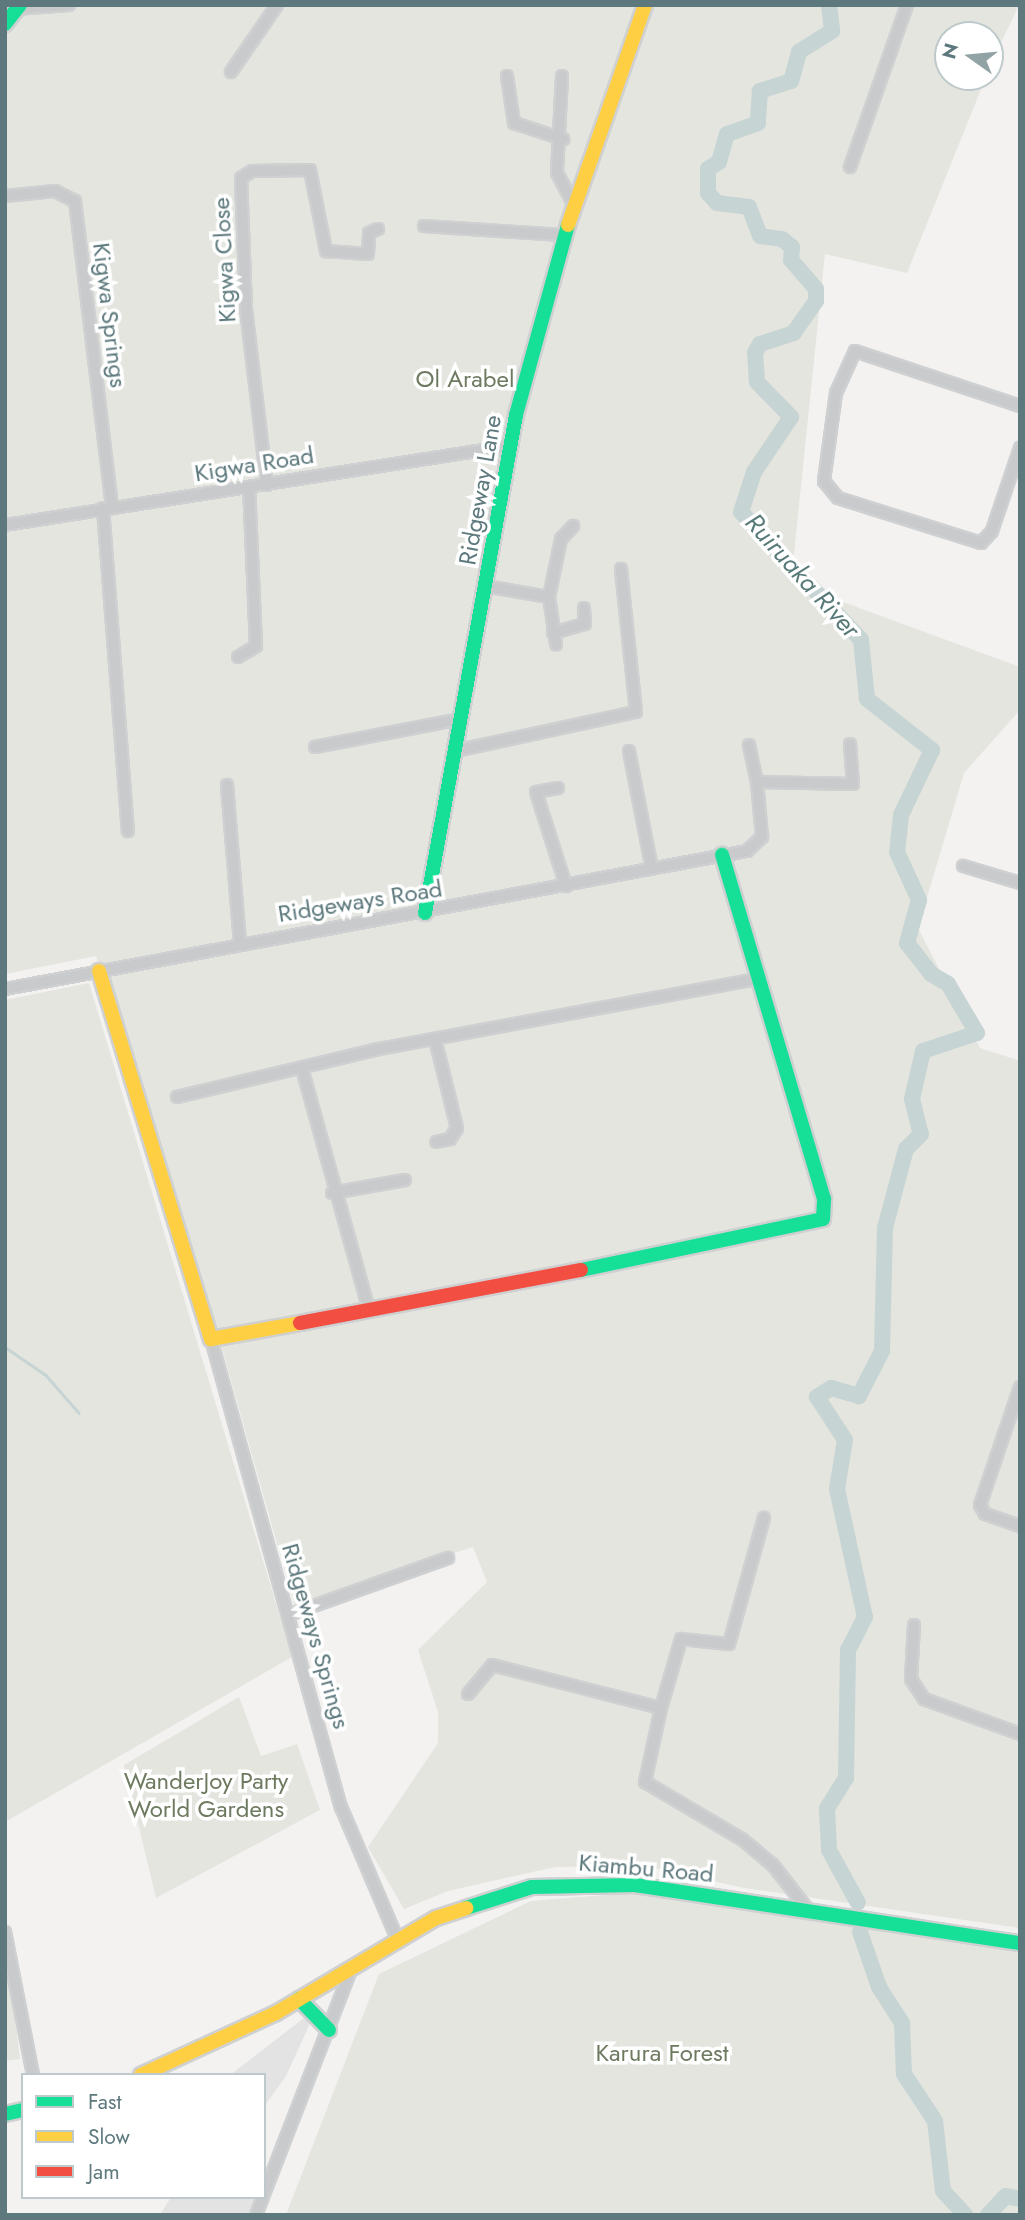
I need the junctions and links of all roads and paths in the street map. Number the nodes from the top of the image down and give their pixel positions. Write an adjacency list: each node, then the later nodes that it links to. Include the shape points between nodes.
1 (69, 5): 5 (street)
2 (277, 5): 6 (street)
3 (645, 5): 12 (main road, Ridgeway Lane)
4 (907, 5): 10 (street)
5 (14, 12)
6 (231, 72)
7 (507, 76): 9 (street, via 514,123)
8 (562, 76): 9 (street)
9 (563, 139): 12 (street, via 558,177)
10 (849, 167)
11 (5, 196): 22 (street, Kigwa Springs, via 54,191 75,201)
12 (575, 206): 15 (main road, Ridgeway Lane)
13 (424, 226): 15 (street)
14 (378, 229): 20 (street, Kigwa Close, via 369,233 368,254 326,251 310,170 252,171 242,178 246,308)
15 (565, 236): 17 (main road, Ridgeway Lane)
16 (1020, 406): 19 (street, via 855,351 836,393 824,481 838,499 981,542 992,531)
17 (509, 446): 20 (street, Kigwa Road); 26 (main road, Ridgeway Lane)
18 (1020, 448): 19 (street)
19 (1015, 477)
20 (267, 485): 21 (street, Kigwa Road)
21 (250, 488): 22 (street, Kigwa Road); 29 (street, via 256,646)
22 (108, 507): 23 (street, Kigwa Road); 39 (street)
23 (5, 525)
24 (573, 526): 27 (street, via 561,539)
25 (621, 569): 34 (street, via 636,712)
26 (485, 586): 27 (street); 30 (main road, Ridgeway Lane)
27 (549, 597): 28 (street, via 555,638 585,624)
28 (584, 608)
29 (238, 657)
30 (461, 719): 33 (street); 34 (main road, Ridgeway Lane)
31 (850, 744): 36 (street, via 853,784)
32 (749, 745): 36 (street)
33 (315, 747)
34 (455, 751): 45 (main road, Ridgeway Lane)
35 (629, 751): 42 (street)
36 (757, 782): 40 (street, Ridgeways Road, via 762,837 747,850)
37 (227, 785): 46 (street)
38 (558, 788): 44 (street, via 536,792)
39 (128, 831)
40 (722, 855): 42 (street, Ridgeways Road); 48 (main road)
41 (963, 866): 43 (street)
42 (652, 869): 44 (street, Ridgeways Road)
43 (1020, 883)
44 (566, 887): 45 (street, Ridgeways Road)
45 (425, 913): 46 (street, Ridgeways Road)
46 (240, 943): 47 (street, Ridgeways Road)
47 (99, 971): 49 (street, Ridgeways Road); 57 (main road)
48 (756, 979): 50 (street); 56 (main road, via 824,1199 819,1223)
49 (5, 989)
50 (435, 1039): 51 (street); 53 (street, via 457,1128 450,1139)
51 (303, 1072): 52 (street); 55 (street)
52 (177, 1097)
53 (436, 1142)
54 (405, 1180): 55 (street)
55 (332, 1193): 56 (street)
56 (368, 1307): 57 (main road)
57 (211, 1339): 62 (street, Ridgeways Springs)
58 (1020, 1387): 60 (street, via 980,1505 985,1514)
59 (764, 1518): 65 (street, via 729,1644 681,1639)
60 (1020, 1526)
61 (448, 1559): 62 (street)
62 (288, 1615): 69 (street, Ridgeways Springs, via 341,1807)
63 (914, 1625): 66 (street, via 911,1679 924,1699)
64 (468, 1694): 65 (street, via 492,1665)
65 (661, 1708): 67 (street, via 645,1782 743,1840 773,1865)
66 (1020, 1734)
67 (808, 1911): 69 (main road, Kiambu Road, via 635,1885 553,1884 468,1903); 70 (main road, Kiambu Road)
68 (5, 1932): 74 (street)
69 (397, 1938): 71 (main road, Kiambu Road)
70 (1020, 1944)
71 (353, 1967): 72 (main road, Kiambu Road); 73 (street)
72 (299, 1999): 73 (main road); 75 (main road, Kiambu Road)
73 (329, 2030): 76 (street)
74 (33, 2073)
75 (145, 2073)
76 (266, 2191)

